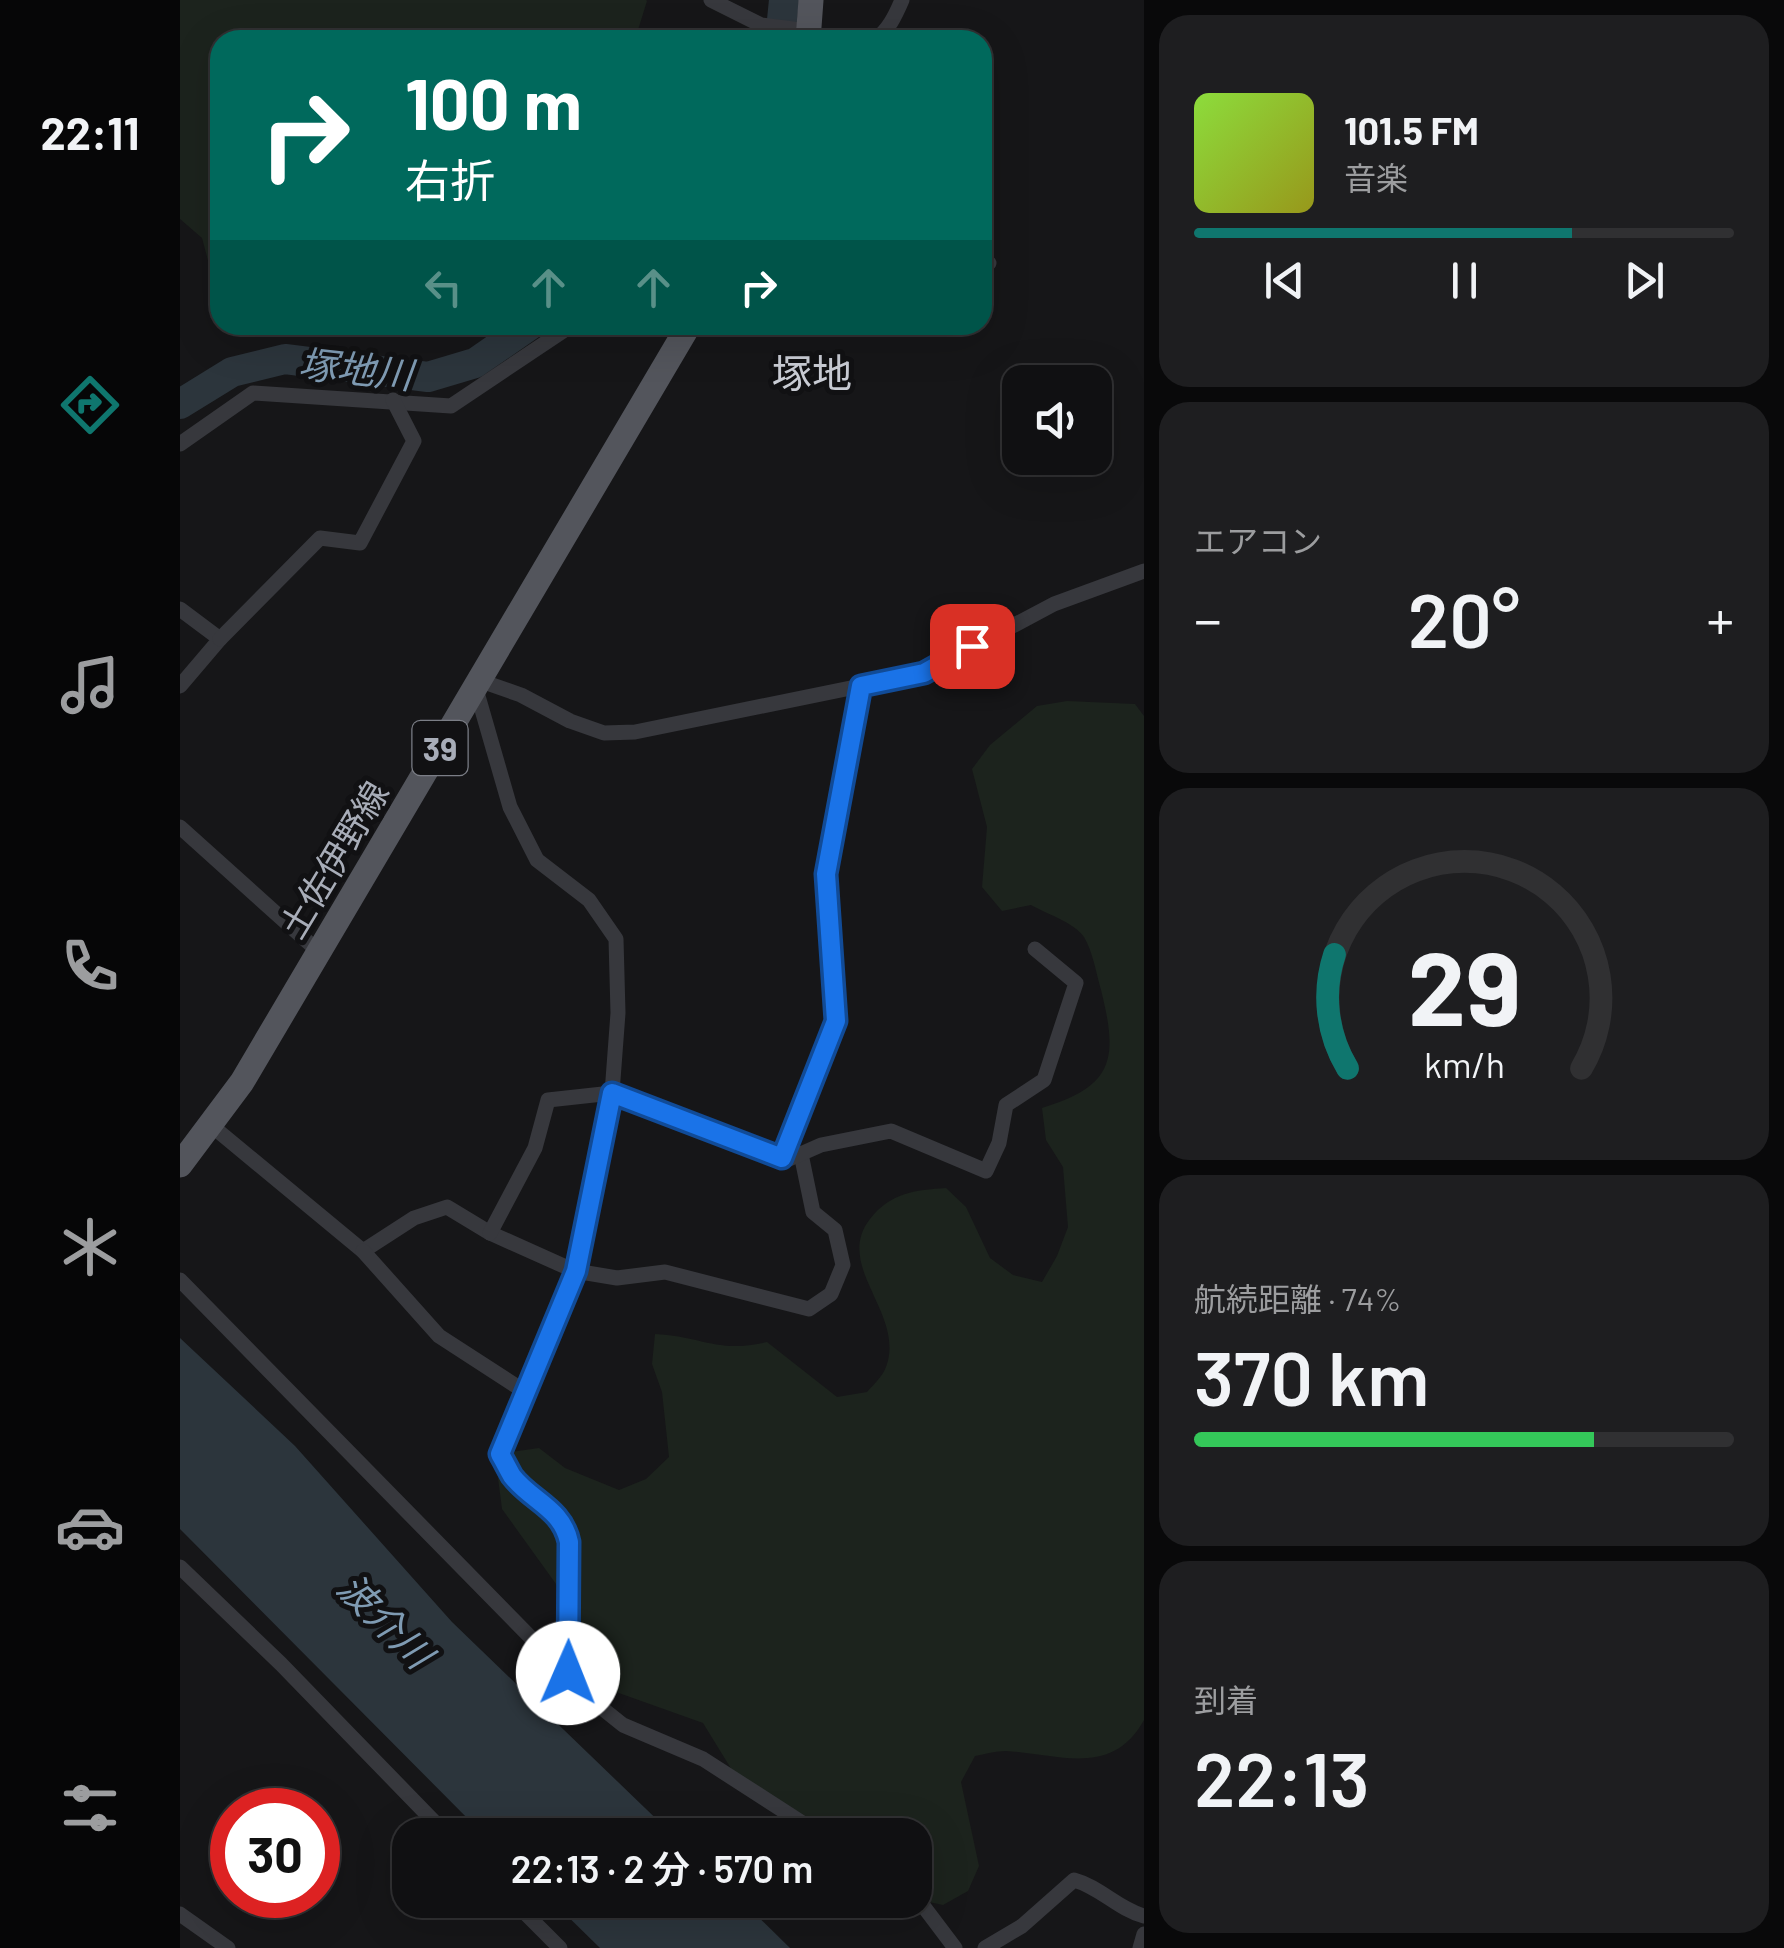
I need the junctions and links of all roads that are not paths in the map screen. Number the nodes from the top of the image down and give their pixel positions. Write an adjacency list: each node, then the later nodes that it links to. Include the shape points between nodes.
1 (711, 0): 4 (street)
2 (812, 0): 5 (main road)
3 (902, 0): 6 (street)
4 (785, 30)
5 (809, 30)
6 (882, 30)
7 (557, 335): 9 (street, via 451,406)
8 (683, 335): 14 (main road, 土佐伊野線 / 39)
9 (393, 400): 10 (street, via 253,394); 13 (street, via 414,442 360,544 320,538)
10 (180, 444)
11 (1144, 570): 16 (street, via 1054,604 924,673)
12 (180, 609): 13 (street)
13 (220, 639): 15 (street)
14 (478, 685): 16 (street, via 521,695 604,733); 19 (main road, 土佐伊野線 / 39); 20 (street, via 510,808 537,860 589,900 616,940)
15 (180, 686)
16 (861, 686): 23 (street, via 826,874 836,1021)
17 (180, 827): 19 (street)
18 (1035, 949): 22 (street, via 1076,982 1044,1080 1006,1105 986,1172 891,1131)
19 (319, 952): 21 (main road, 土佐伊野線 / 39)
20 (612, 1093): 23 (street); 25 (street, via 548,1100 535,1148); 27 (street)
21 (212, 1126): 24 (main road, 土佐伊野線 / 39); 26 (street)
22 (800, 1154): 23 (street); 27 (street, via 813,1212 835,1230 843,1264 831,1294 808,1309 665,1272 616,1278)
23 (782, 1158)
24 (180, 1165)
25 (490, 1233): 26 (street, via 447,1206 414,1218); 27 (street)
26 (363, 1251): 29 (street, via 439,1336)
27 (576, 1271): 29 (street)
28 (180, 1280): 31 (street)
29 (527, 1392): 31 (street, via 500,1454 513,1478 566,1528)
30 (180, 1566): 32 (street)
31 (568, 1673): 33 (street, via 623,1725 703,1759)
32 (430, 1818)
33 (795, 1818)
34 (180, 1914): 39 (street)
35 (1144, 1916): 42 (street, via 1074,1880)
36 (530, 1918): 40 (street)
37 (932, 1918): 41 (street)
38 (1144, 1934): 43 (street)
39 (228, 1948)
40 (560, 1948)
41 (954, 1948)
42 (986, 1948)
43 (1140, 1948)

